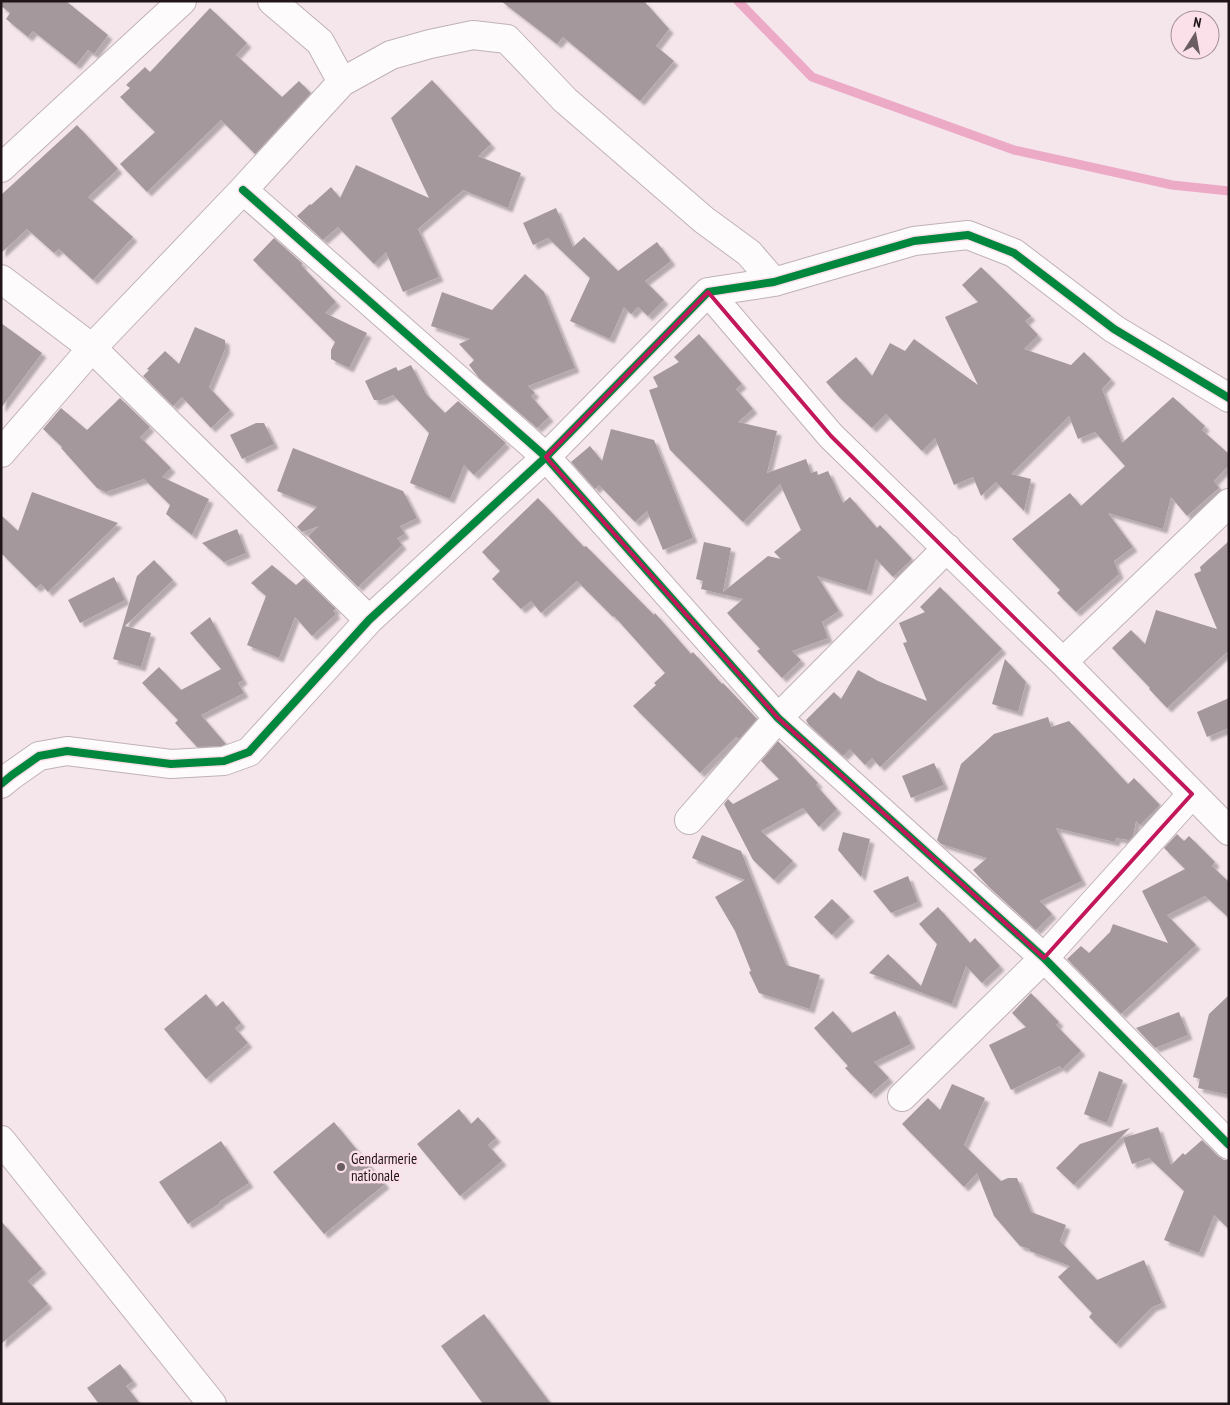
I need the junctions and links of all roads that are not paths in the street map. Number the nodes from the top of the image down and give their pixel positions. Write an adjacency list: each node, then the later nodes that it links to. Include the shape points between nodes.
1 (182, 1): 4 (street)
2 (272, 1): 3 (street, via 320,42)
3 (342, 82): 5 (street); 7 (street, via 391,55 430,44 473,35 507,39 565,100 704,220 749,253)
4 (1, 168)
5 (243, 190): 9 (street); 12 (street)
6 (1, 278): 9 (street)
7 (774, 282): 8 (street); 10 (street, via 914,241 968,235 1014,253 1114,329)
8 (708, 292): 12 (street); 14 (street, via 831,436)
9 (92, 348): 11 (street); 15 (street)
10 (1229, 398)
11 (1, 453)
12 (546, 457): 15 (street); 17 (street)
13 (1229, 503): 16 (street)
14 (947, 548): 16 (street); 17 (street)
15 (369, 620): 18 (street, via 249,752 224,761 171,764 67,750 39,756)
16 (1063, 662): 19 (street)
17 (778, 718): 20 (street); 22 (street)
18 (1, 784)
19 (1192, 794): 21 (street); 22 (street)
20 (689, 820)
21 (1229, 831)
22 (1044, 958): 23 (street); 25 (street)
23 (902, 1096)
24 (1, 1140): 26 (street)
25 (1229, 1145)
26 (212, 1404)

